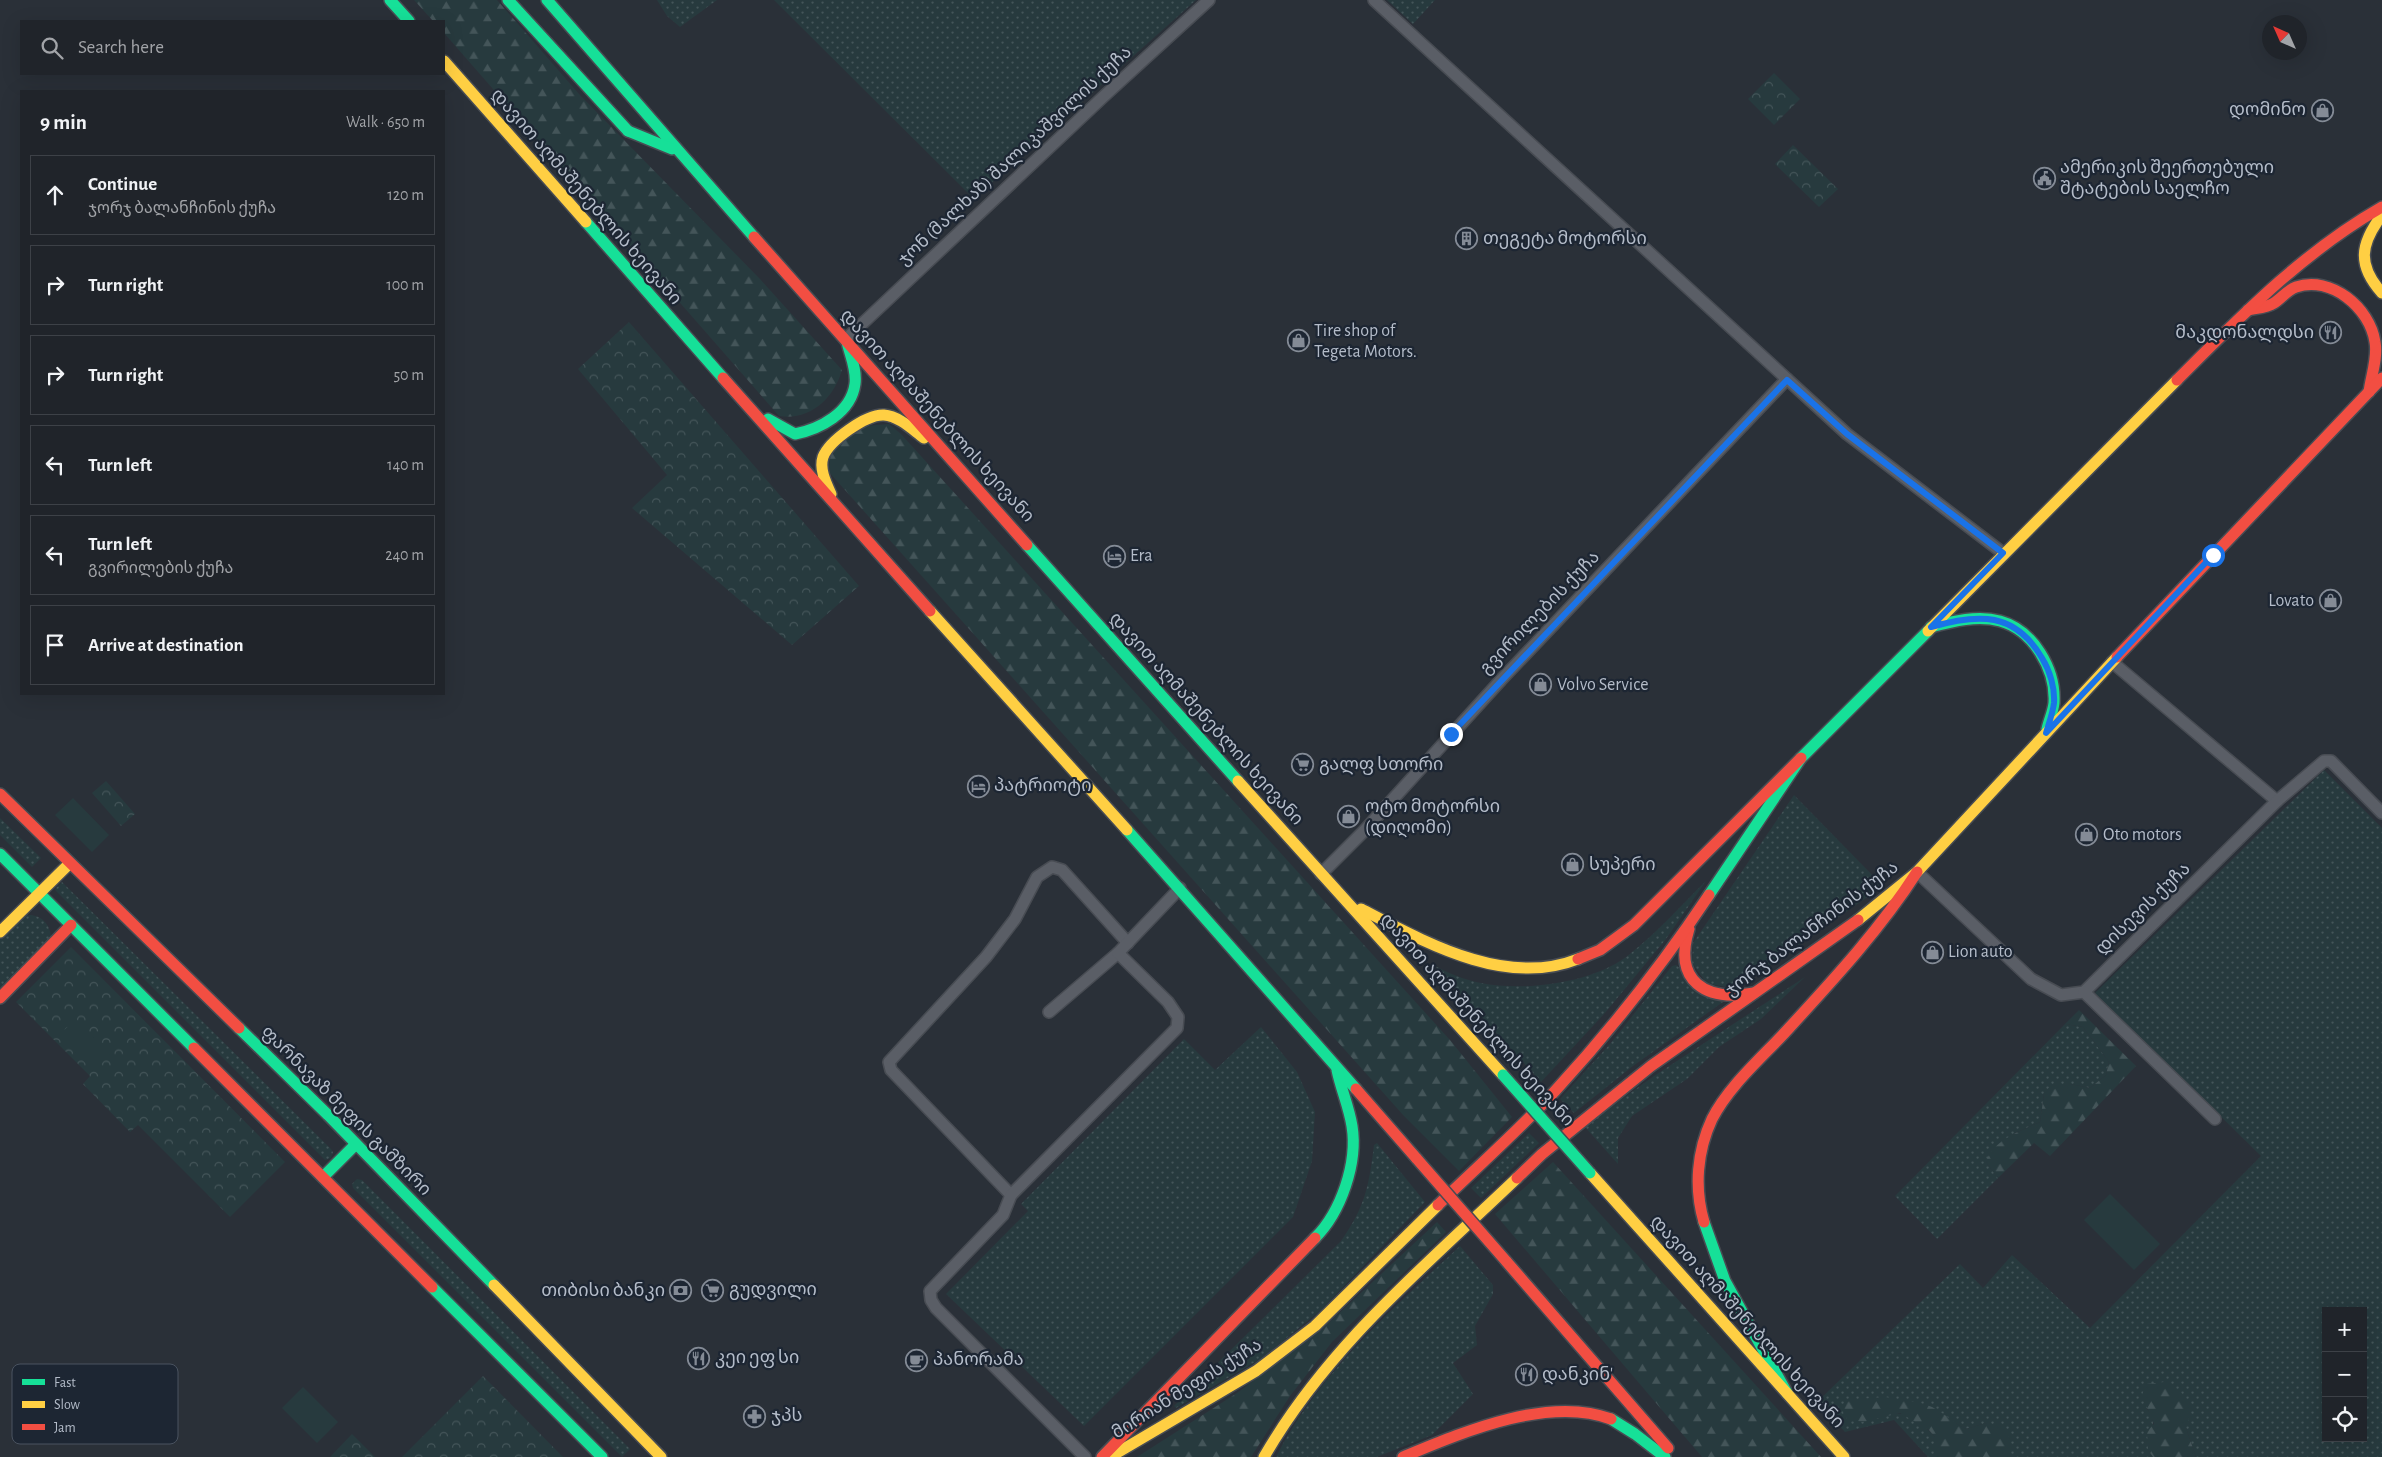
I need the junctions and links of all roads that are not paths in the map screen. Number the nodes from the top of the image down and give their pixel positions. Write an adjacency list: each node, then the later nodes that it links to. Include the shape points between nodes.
1 (390, 0): 6 (main road)
2 (508, 0): 8 (main road, via 628,131)
3 (547, 0): 8 (main road, დავით აღმაშენებლის ხეივანი)
4 (1209, 0): 13 (street, ჯონ (მალხაზ) შალიკაშვილის ქუჩა)
5 (1374, 0): 15 (street)
6 (408, 20)
7 (445, 62): 17 (main road, დავით აღმაშენებლის ხეივანი)
8 (677, 151): 13 (main road, დავით აღმაშენებლის ხეივანი)
9 (2382, 207): 12 (main road, via 2302,261)
10 (2382, 215): 11 (main road, via 2370,230 2363,255 2367,274)
11 (2382, 293)
12 (2247, 310): 16 (main road, via 2272,304 2296,287 2315,285 2340,292 2361,312 2373,332 2375,355); 20 (main road)
13 (846, 338): 17 (main road, via 854,392 827,421 812,430 795,434); 18 (main road, დავით აღმაშენებლის ხეივანი)
14 (2382, 378): 16 (main road, ჯორჯ ბალანჩინის ქუჩა)
15 (1787, 380): 20 (street, via 1847,434); 31 (street, გვირილების ქუჩა, via 1501,680)
16 (2369, 392): 22 (main road, ჯორჯ ბალანჩინის ქუჩა)
17 (747, 404): 19 (main road, დავით აღმაშენებლის ხეივანი)
18 (947, 453): 19 (main road, via 892,417 873,416 839,438 823,457 824,475); 31 (main road, დავით აღმაშენებლის ხეივანი)
19 (833, 502): 32 (main road, დავით აღმაშენებლის ხეივანი)
20 (2003, 553): 21 (main road)
21 (1931, 627): 23 (main road, via 1958,621 1992,620 2008,623 2026,635 2046,664 2054,692); 24 (main road)
22 (2112, 662): 23 (main road, ჯორჯ ბალანჩინის ქუჩა); 26 (street)
23 (2046, 733): 30 (main road, ჯორჯ ბალანჩინის ქუჩა)
24 (1801, 758): 34 (main road, via 1634,925 1609,945 1582,958 1528,969 1482,963 1424,943); 35 (main road)
25 (0, 794): 29 (main road, ფარნავაზ მეფის გამზირი)
26 (2277, 802): 27 (street, დისევის ქუჩა, via 2316,766 2331,761); 41 (street, დისევის ქუჩა)
27 (2382, 813)
28 (0, 854): 33 (main road)
29 (69, 864): 33 (main road); 46 (main road, ფარნავაზ მეფის გამზირი)
30 (1917, 872): 40 (main road, ჯორჯ ბალანჩინის ქუჩა, via 1848,928); 41 (street, via 2031,979 2062,995); 49 (main road, via 1901,897 1832,982 1725,1097 1712,1119 1699,1160 1700,1201 1714,1253 1738,1307)
31 (1322, 874): 34 (main road, დავით აღმაშენებლის ხეივანი)
32 (1180, 888): 38 (street); 44 (main road, დავით აღმაშენებლის ხეივანი)
33 (40, 893): 36 (main road); 37 (main road)
34 (1347, 902): 49 (main road, დავით აღმაშენებლის ხეივანი, bridge)
35 (1690, 923): 40 (main road, via 1684,960 1693,979 1702,988 1724,997); 54 (main road, მირიან მეფის ქუჩა, via 1553,1093 1316,1326 1256,1371)
36 (71, 925): 42 (main road); 47 (main road)
37 (0, 932)
38 (1128, 943): 39 (street); 48 (street, via 1062,870 1052,867 1037,877 1015,919 986,957 889,1062 891,1070)
39 (1118, 953): 43 (street); 48 (street, via 1168,1002 1178,1017 1176,1028)
40 (1760, 991): 55 (main road, ჯორჯ ბალანჩინის ქუჩა, via 1644,1072 1542,1154 1367,1321 1333,1358)
41 (2084, 992): 45 (street)
42 (0, 998)
43 (1049, 1012)
44 (1336, 1067): 53 (main road, via 1352,1127 1353,1153 1340,1199 1326,1227); 58 (main road, დავით აღმაშენებლის ხეივანი, bridge)
45 (2215, 1119)
46 (355, 1145): 47 (main road); 51 (main road, ფარნავაზ მეფის გამზირი)
47 (323, 1176): 50 (main road)
48 (1011, 1195): 52 (street, via 1003,1215 930,1291 931,1300)
49 (1786, 1393): 59 (main road, დავით აღმაშენებლის ხეივანი)
50 (602, 1457)
51 (662, 1457)
52 (1085, 1457)
53 (1102, 1457)
54 (1110, 1457)
55 (1264, 1457)
56 (1403, 1457): 57 (main road, via 1520,1416 1574,1412 1600,1415 1619,1422)
57 (1666, 1457)
58 (1676, 1457)
59 (1844, 1457)

